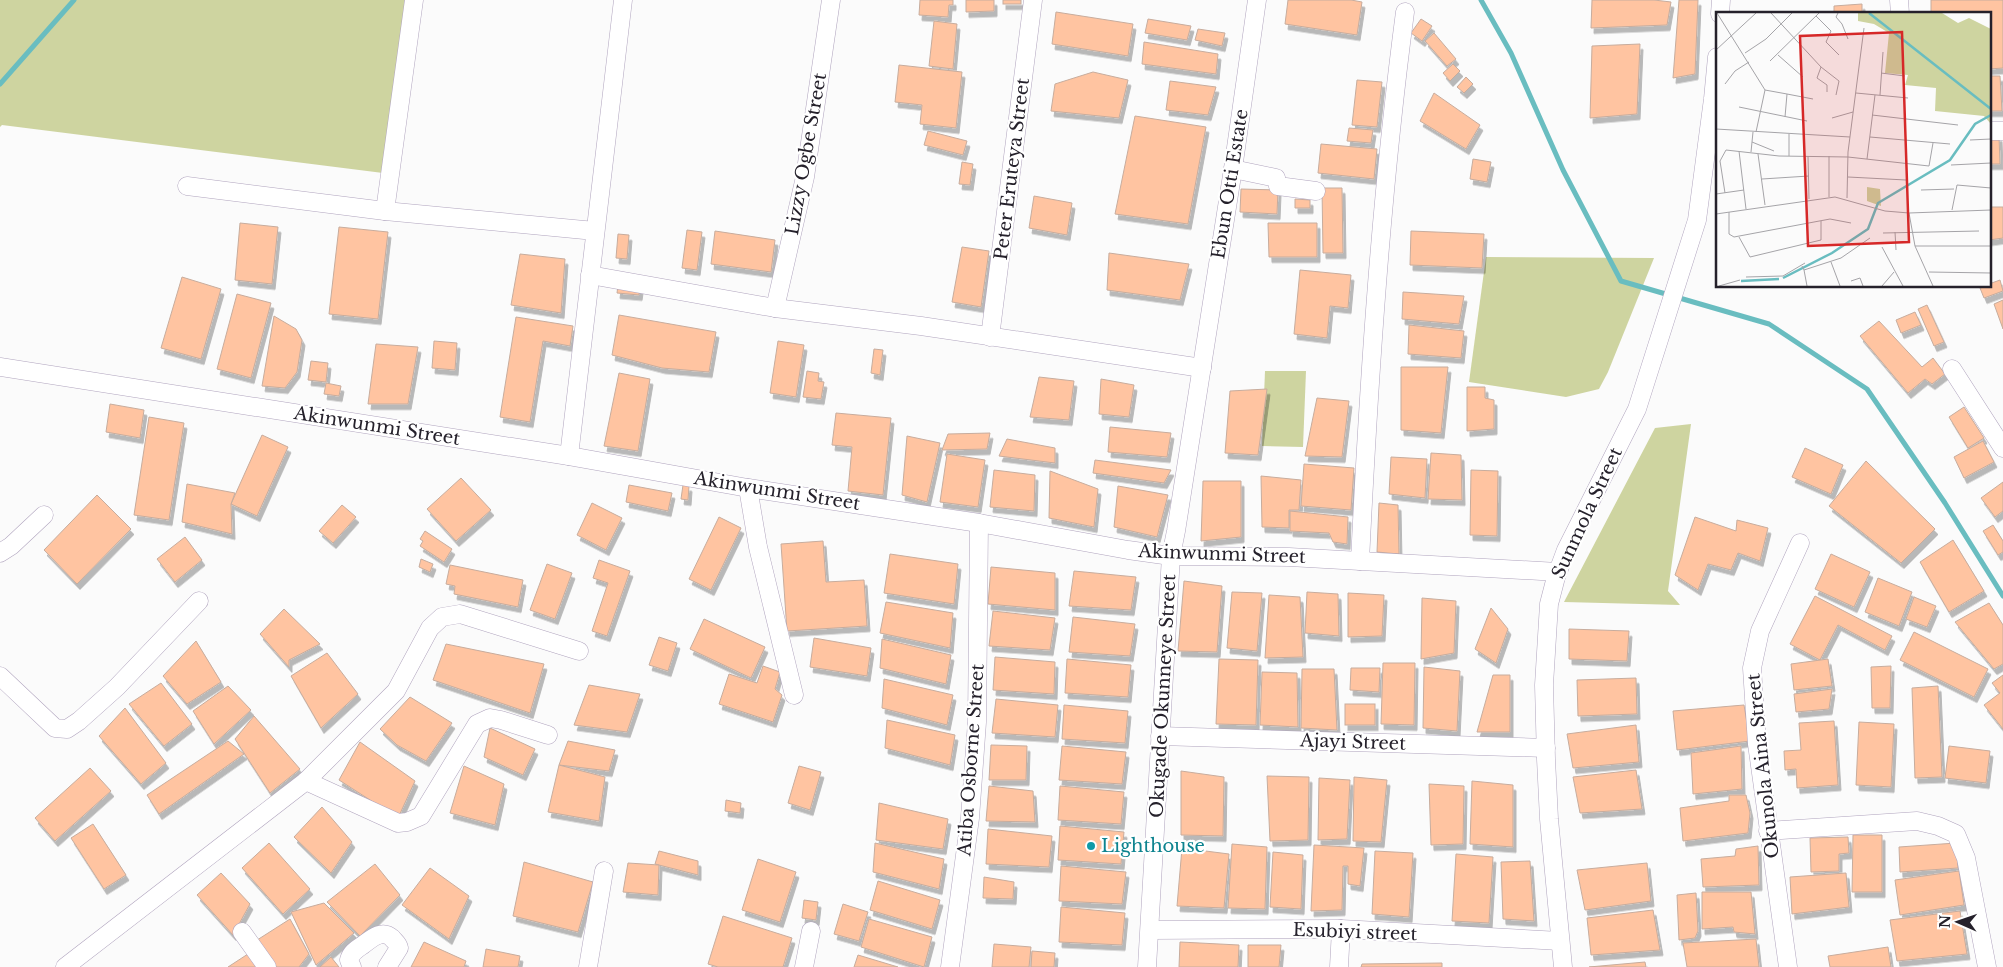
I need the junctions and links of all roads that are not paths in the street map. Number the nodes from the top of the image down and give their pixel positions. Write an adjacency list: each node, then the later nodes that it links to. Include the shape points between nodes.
1 (414, 0): 13 (street)
2 (623, 0): 14 (street)
3 (832, 0): 16 (street, Lizzy Ogbe Street, via 805,177)
4 (1033, 0): 17 (street, Peter Eruteya Street)
5 (1257, 0): 10 (street, Ebun Otti Estate)
6 (1406, 12): 29 (street, via 1384,192 1370,362)
7 (1716, 71): 30 (street, Sunmola Street, via 1697,220 1637,409)
8 (1990, 131): 9 (street)
9 (2003, 131)
10 (1234, 169): 12 (street, via 1276,178 1278,186); 19 (street, Ebun Otti Estate)
11 (187, 186): 13 (street)
12 (1316, 192)
13 (386, 211): 14 (street)
14 (595, 231): 15 (street)
15 (590, 276): 16 (street); 22 (street)
16 (775, 308): 17 (street)
17 (990, 337): 19 (street)
18 (0, 368): 22 (street, Akinwunmi Street)
19 (1202, 368): 28 (street, Okugade Okunneye Street)
20 (1952, 369): 21 (street)
21 (2003, 448)
22 (569, 456): 23 (street, Akinwunmi Street)
23 (748, 488): 25 (street, Akinwunmi Street); 34 (street, via 758,547)
24 (44, 516): 27 (street)
25 (980, 523): 28 (street, Akinwunmi Street); 52 (street, Atiba Osborne Street, via 977,722 970,818)
26 (1800, 543): 39 (street, Okunola Aina Street, via 1760,630 1752,668)
27 (0, 553)
28 (1171, 556): 29 (street, Akinwunmi Street); 36 (street, Okugade Okunneye Street)
29 (1360, 561): 30 (street, Akinwunmi Street)
30 (1558, 572): 37 (street, Sunmola Street, via 1549,604 1546,633)
31 (199, 601): 33 (street, via 117,687 67,729 55,728)
32 (579, 650): 38 (street, via 460,614 442,617 430,628 396,690)
33 (0, 676)
34 (794, 695)
35 (548, 735): 38 (street, via 490,718 477,724 421,816 407,822 398,823)
36 (1160, 736): 37 (street, Ajayi Street); 41 (street, Okugade Okunneye Street)
37 (1546, 748): 45 (street, Sunmola Street)
38 (306, 781): 46 (street)
39 (1768, 831): 56 (street, Okunola Aina Street); 57 (street, via 1917,821 1956,834 1966,858)
40 (604, 871): 50 (street)
41 (1150, 930): 42 (street, Esubiyi street); 53 (street, Okugade Okunneye Street)
42 (1341, 930): 45 (street, Esubiyi street); 54 (street)
43 (812, 931): 51 (street)
44 (242, 932): 47 (street)
45 (1560, 941): 55 (street, Sunmola Street)
46 (65, 967)
47 (267, 967)
48 (352, 967): 49 (street, via 350,954 376,935 388,934 399,948)
49 (387, 967)
50 (588, 967)
51 (804, 967)
52 (950, 967)
53 (1147, 967)
54 (1339, 967)
55 (1563, 967)
56 (1788, 967)
57 (1987, 967)

